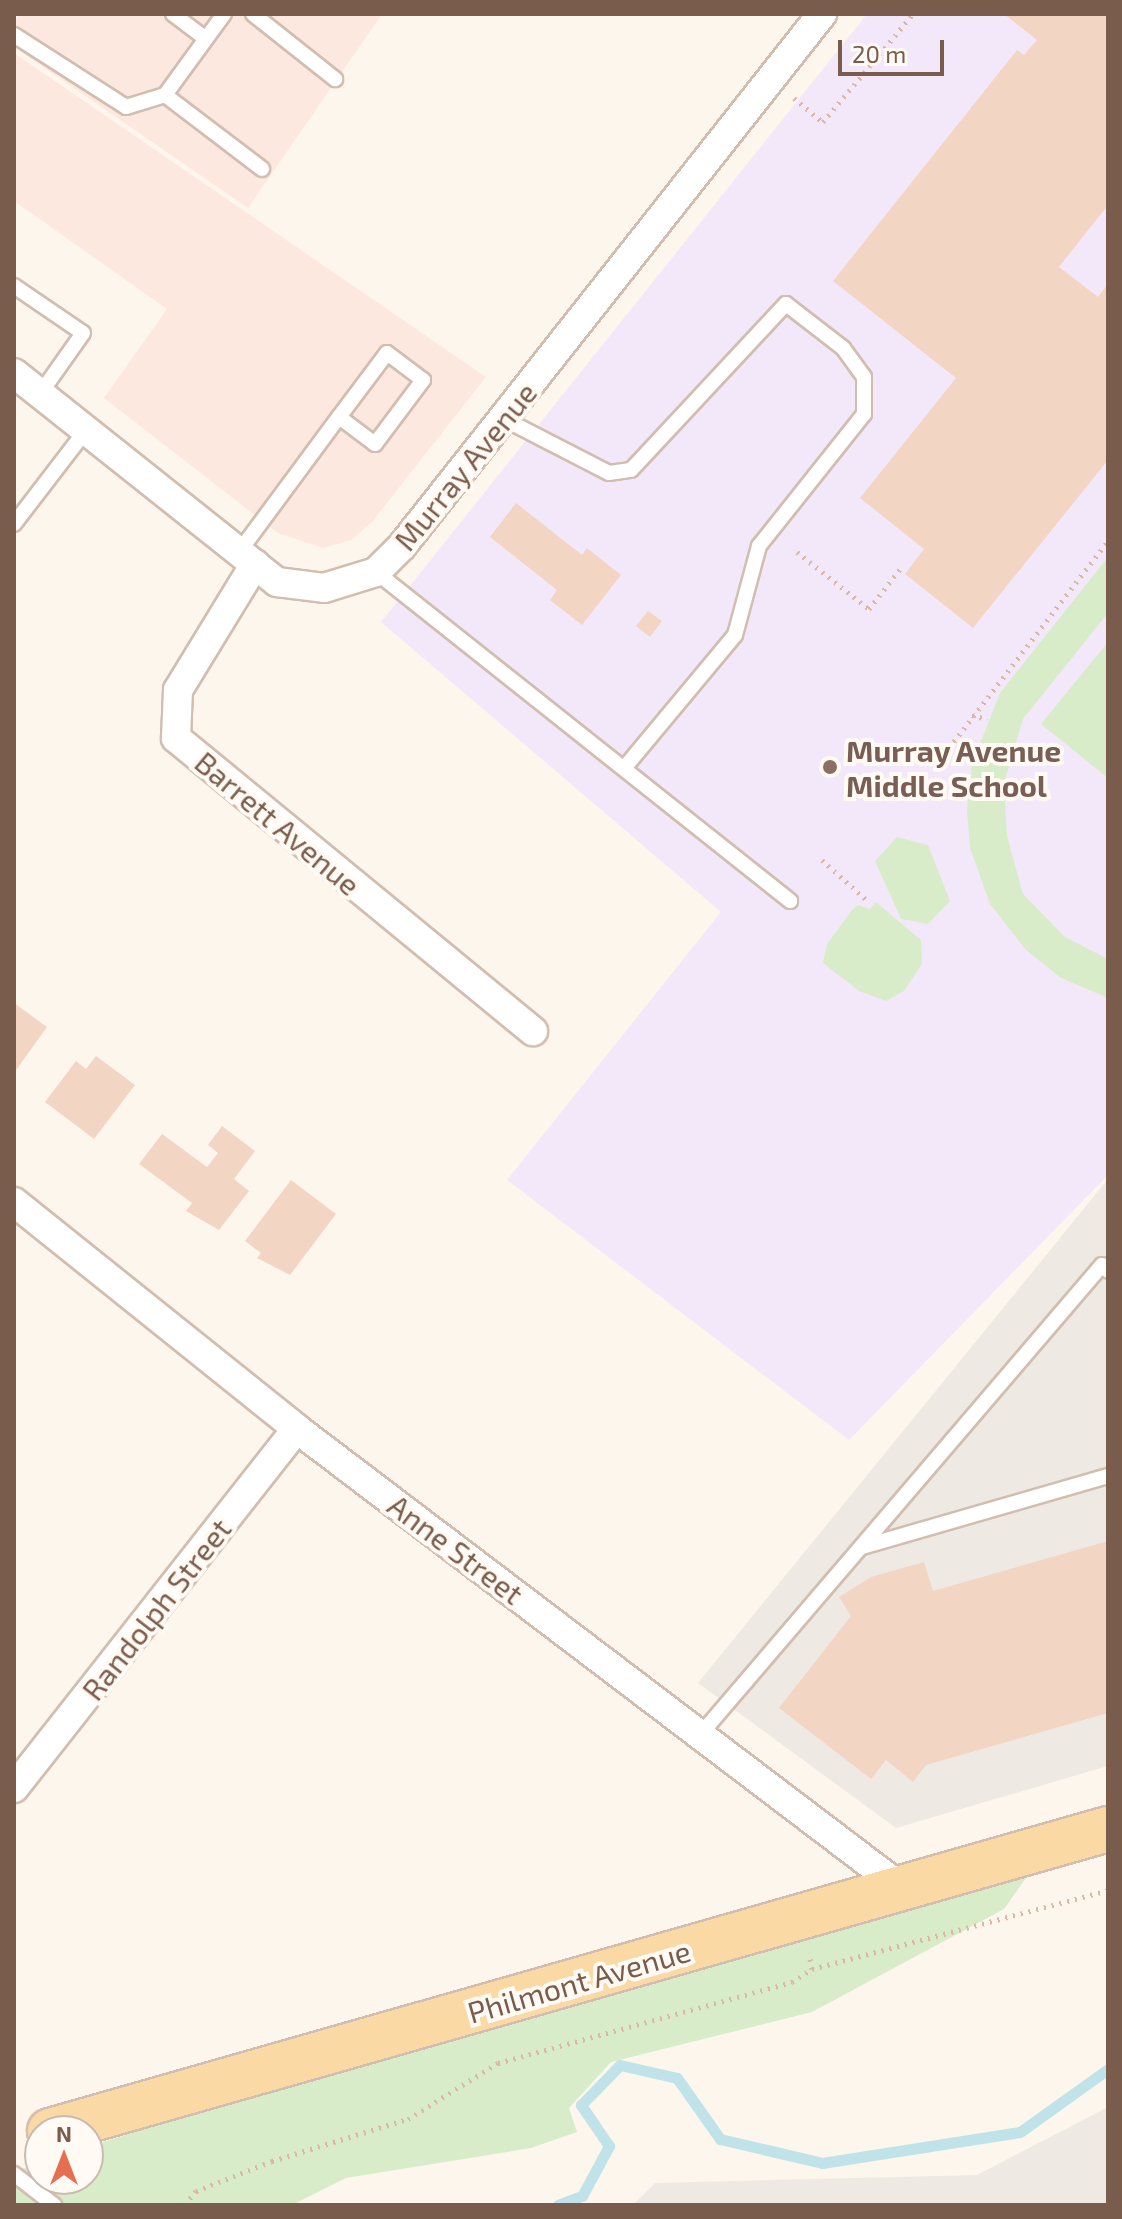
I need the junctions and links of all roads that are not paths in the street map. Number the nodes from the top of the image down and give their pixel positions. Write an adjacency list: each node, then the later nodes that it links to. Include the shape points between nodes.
1 (173, 14): 6 (lane)
2 (224, 14): 6 (lane)
3 (253, 14): 7 (lane)
4 (822, 14): 14 (street, Murray Avenue)
5 (14, 35): 8 (lane, via 126,107)
6 (206, 39): 8 (lane)
7 (335, 79)
8 (165, 95): 9 (lane)
9 (262, 169)
10 (14, 286): 12 (lane, via 83,333)
11 (14, 373): 12 (street, Murray Avenue)
12 (40, 394): 15 (street, Murray Avenue)
13 (339, 417): 13 (lane, via 375,444 423,380 387,353); 17 (lane)
14 (504, 419): 18 (street, Murray Avenue); 19 (lane, via 609,473 631,470 786,304 843,348 864,377 864,414 759,546 735,635)
15 (86, 430): 16 (lane); 17 (street, Murray Avenue)
16 (14, 524)
17 (247, 558): 18 (street, Murray Avenue, via 277,582 324,588); 21 (street, Barrett Avenue, via 178,690 176,738)
18 (376, 572): 19 (lane)
19 (624, 768): 20 (lane)
20 (790, 901)
21 (533, 1031)
22 (14, 1202): 24 (street, Anne Street)
23 (1108, 1271): 26 (lane, via 1102,1265)
24 (297, 1429): 27 (street, Anne Street); 28 (street, Randolph Street)
25 (1108, 1476): 26 (lane)
26 (861, 1547): 27 (lane)
27 (700, 1735): 30 (street, Anne Street)
28 (14, 1788)
29 (1108, 1829): 30 (main road, Philmont Avenue)
30 (903, 1889): 31 (main road, Philmont Avenue)
31 (104, 2116)
32 (14, 2174): 33 (lane)
33 (54, 2205)

